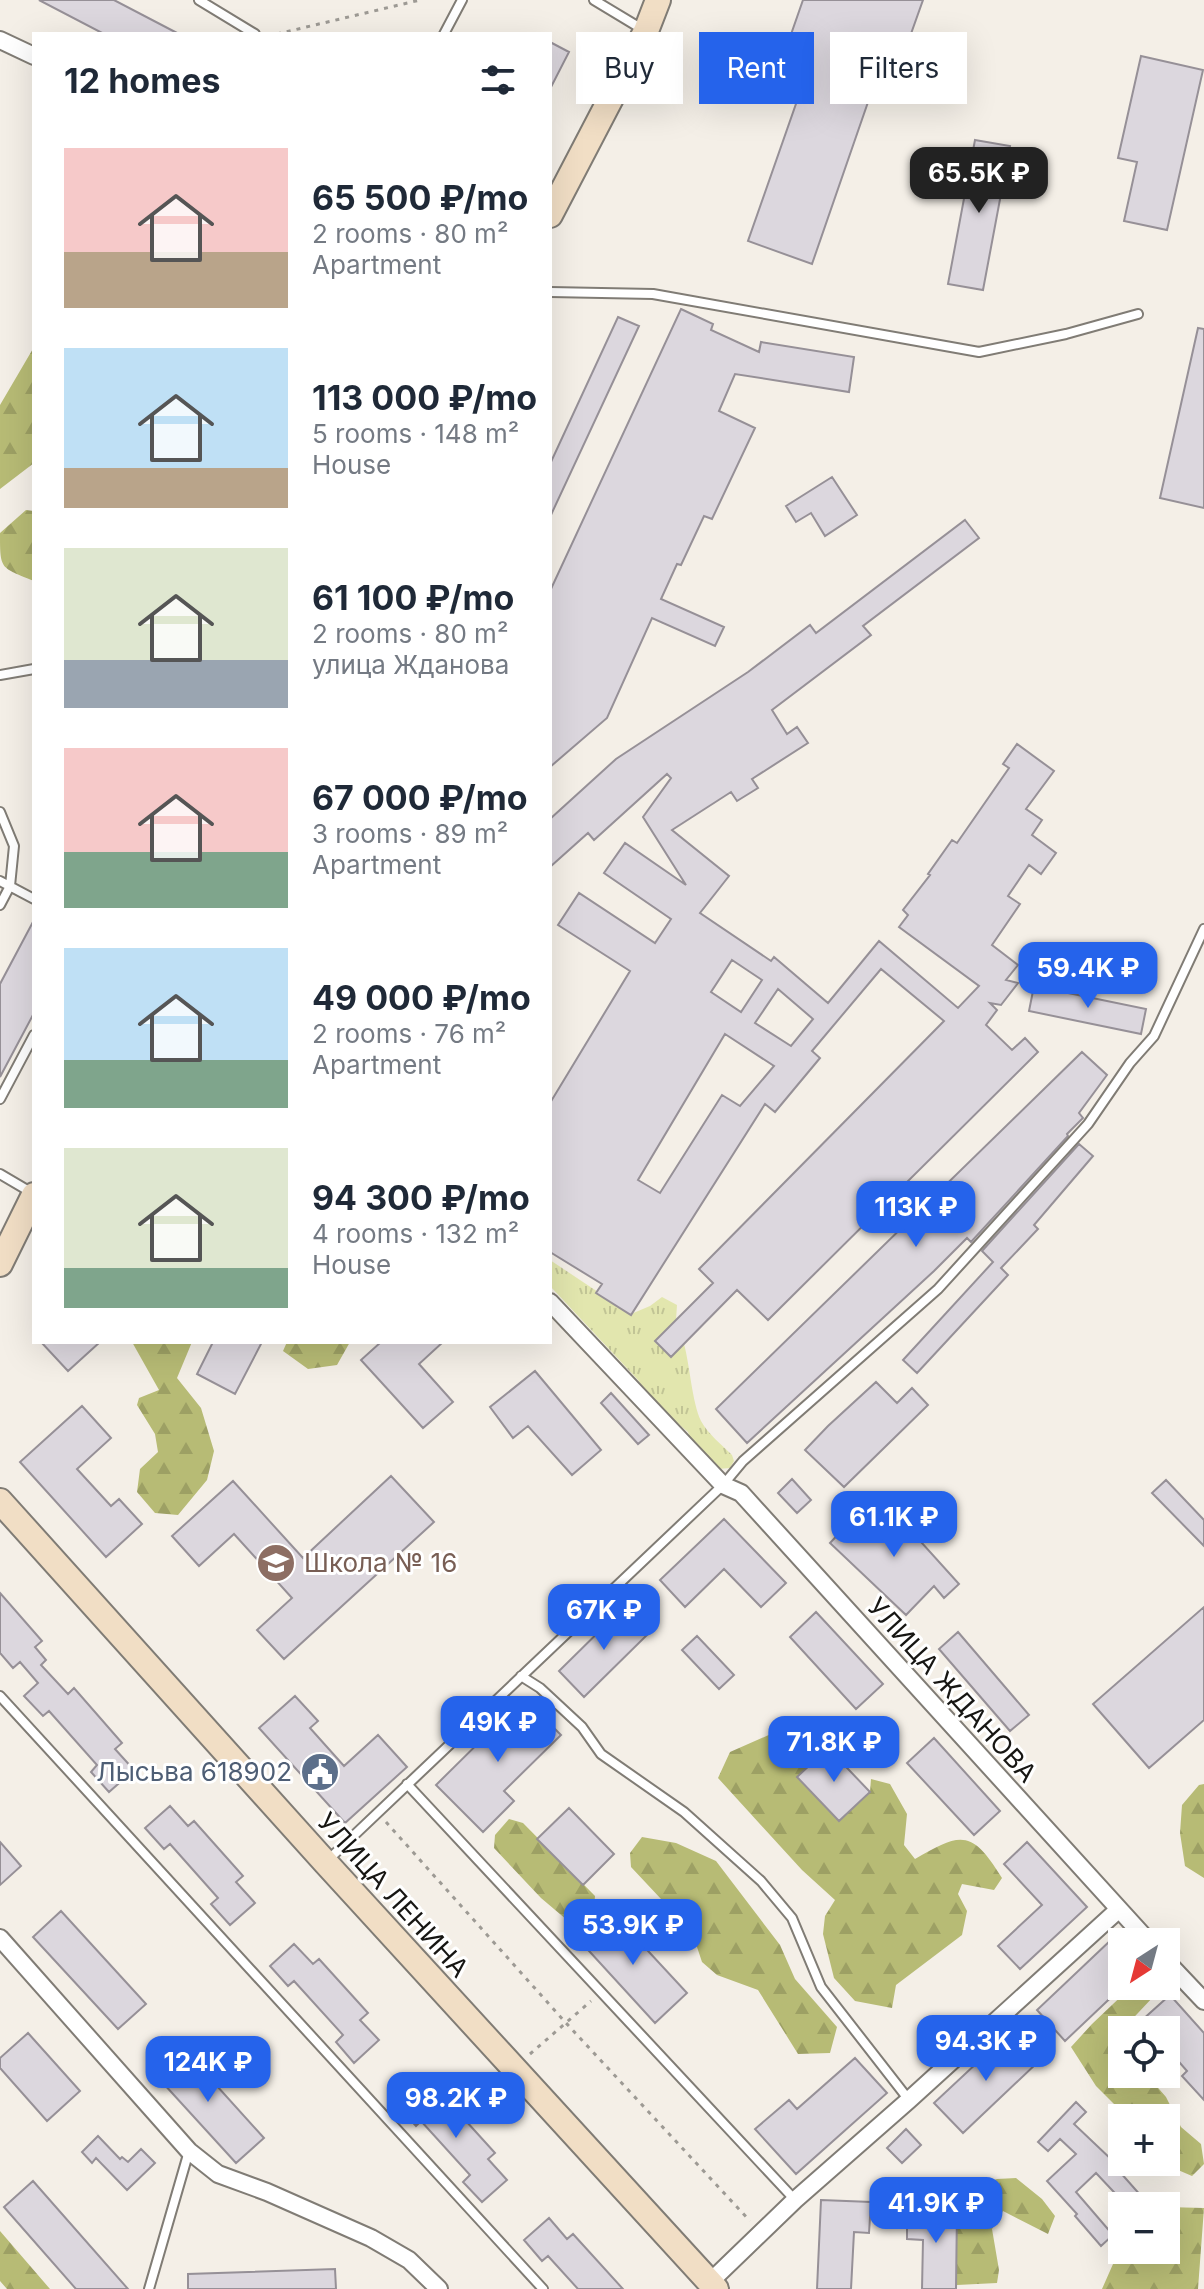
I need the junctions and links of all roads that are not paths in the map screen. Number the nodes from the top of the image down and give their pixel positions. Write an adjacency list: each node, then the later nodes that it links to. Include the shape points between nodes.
1 (199, 0): 6 (lane)
2 (462, 0): 7 (lane)
3 (594, 0): 5 (lane)
4 (658, 0): 5 (street)
5 (646, 31): 10 (street)
6 (252, 32)
7 (445, 32)
8 (0, 40): 9 (street)
9 (32, 55)
10 (552, 211)
11 (552, 292): 12 (lane, via 653,294 979,352)
12 (1138, 314)
13 (32, 669): 14 (lane)
14 (0, 675)
15 (0, 812): 17 (lane, via 14,846)
16 (0, 881): 17 (lane)
17 (10, 886): 18 (lane); 19 (lane)
18 (32, 898)
19 (0, 905)
20 (1204, 929): 28 (lane, via 1154,1036 1088,1124 938,1289 743,1461)
21 (32, 1039): 22 (lane)
22 (0, 1099)
23 (0, 1174): 24 (lane)
24 (32, 1193)
25 (32, 1198): 26 (street)
26 (0, 1264)
27 (552, 1304): 28 (street, УЛИЦА ЖДАНОВА)
28 (723, 1485): 30 (lane); 34 (street, УЛИЦА ЖДАНОВА, via 741,1493)
29 (0, 1501): 33 (street, УЛИЦА ЛЕНИНА)
30 (521, 1676): 32 (lane); 39 (lane, via 582,1727 601,1754 684,1812 761,1881 792,1918 821,1987)
31 (0, 1696): 45 (lane)
32 (407, 1784): 33 (lane); 41 (lane)
33 (325, 1862): 42 (street, УЛИЦА ЛЕНИНА)
34 (1118, 1910): 35 (street, УЛИЦА ЖДАНОВА); 39 (street)
35 (1135, 1928)
36 (0, 1938): 40 (street)
37 (1180, 1976): 38 (street)
38 (1204, 2001)
39 (909, 2100): 41 (street)
40 (189, 2151): 43 (lane); 44 (street, via 218,2174 371,2238 409,2260)
41 (795, 2200): 42 (street)
42 (713, 2286)
43 (149, 2289)
44 (439, 2289)
45 (543, 2289)

